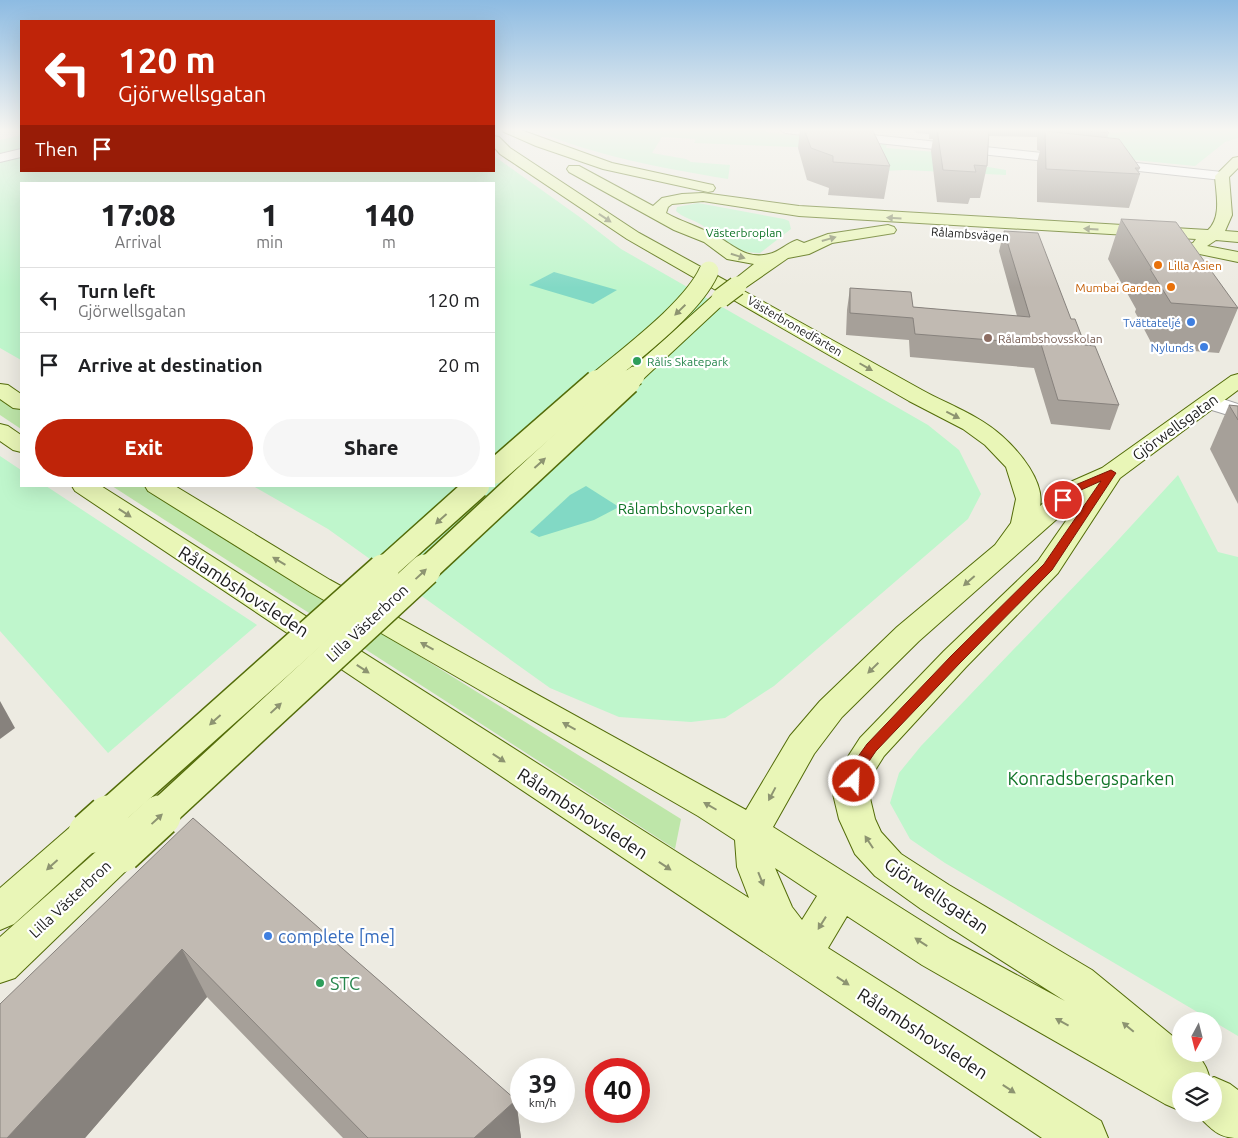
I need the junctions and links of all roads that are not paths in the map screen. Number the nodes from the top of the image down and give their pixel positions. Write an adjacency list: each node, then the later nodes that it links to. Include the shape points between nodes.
1 (553, 182): 27 (main road, Västerbronedfarten, one-way to 27, via 634,236 971,424 994,440 1018,465 1029,499 1024,524)
2 (600, 182): 6 (main road)
3 (684, 182): 5 (main road, via 740,194)
4 (1222, 182): 9 (main road, via 1224,221)
5 (799, 212): 6 (main road, via 690,197 667,201 661,205); 8 (main road, Rålambsvägen, one-way to 5); 12 (main road, via 809,220 811,229 805,238)
6 (658, 214): 7 (main road)
7 (680, 226): 12 (main road, one-way to 12, via 710,239 733,255 758,260); 22 (main road, one-way to 22, bridge, via 705,252 709,271 704,282 680,310)
8 (1134, 232): 9 (main road, Rålambsvägen); 11 (main road, Rålambsvägen, via 1154,235)
9 (1214, 236): 10 (main road, Rålambsvägen); 11 (main road)
10 (1238, 237)
11 (1191, 248): 12 (main road, Rålambsvägen, one-way to 11, via 828,239 893,230); 13 (main road, Rålambsvägen); 14 (main road)
12 (779, 256): 32 (main road, Lilla Västerbron, one-way to 12, bridge, via 702,314)
13 (1238, 258)
14 (1206, 269)
15 (1238, 380): 18 (main road, Gjörwellsgatan)
16 (0, 390): 17 (main road)
17 (20, 402)
18 (1210, 402): 19 (street); 23 (main road, Gjörwellsgatan)
19 (1238, 411)
20 (0, 431): 21 (main road)
21 (20, 444)
22 (495, 471)
23 (1111, 473): 27 (main road, Gjörwellsgatan, via 1077,488); 33 (main road, Gjörwellsgatan, one-way to 23, via 1077,984 888,865 868,843 850,794 857,768 872,748 1048,567)
24 (86, 487): 31 (main road, Rålambshovsleden, one-way to 31)
25 (159, 487): 28 (main road, one-way to 25, via 329,591)
26 (476, 487): 30 (main road, Lilla Västerbron, one-way to 30, bridge)
27 (1006, 548): 28 (main road, Gjörwellsgatan, one-way to 28, via 908,634 831,709 802,745)
28 (752, 831): 29 (main road); 31 (main road, one-way to 31, via 756,866 777,918)
29 (842, 890): 31 (main road, one-way to 31); 34 (main road, one-way to 29, via 936,952)
30 (0, 912)
31 (802, 955): 35 (main road, Rålambshovsleden, one-way to 35)
32 (0, 964)
33 (1181, 1072)
34 (1172, 1083)
35 (1084, 1138)

